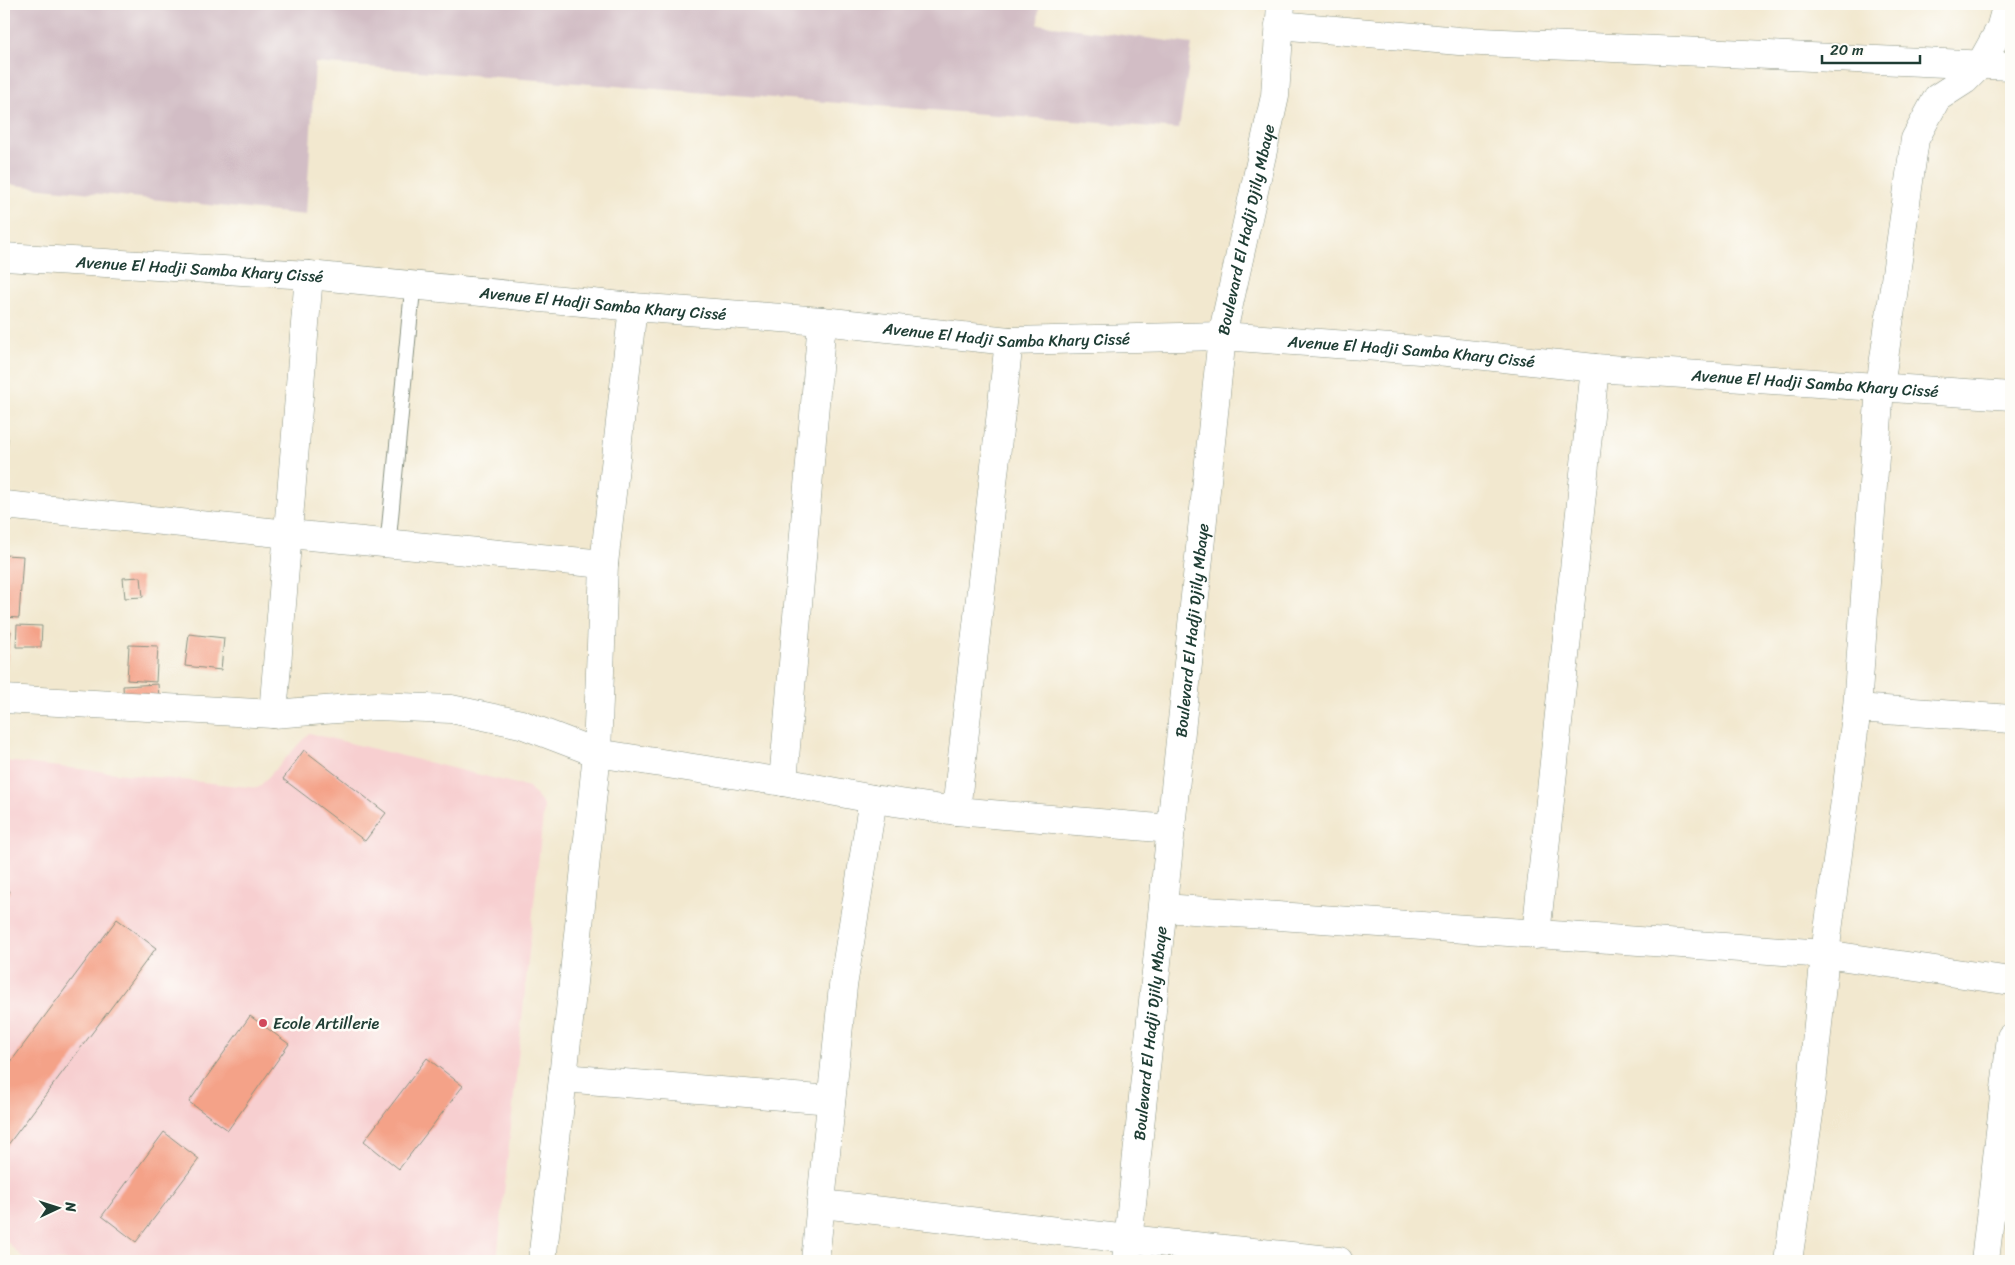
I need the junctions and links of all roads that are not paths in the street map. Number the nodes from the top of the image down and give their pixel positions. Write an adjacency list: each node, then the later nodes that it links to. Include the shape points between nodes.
1 (2008, 4): 3 (street, via 2000,29)
2 (1280, 14): 3 (street, via 1459,41); 10 (street, Boulevard El Hadji Djily Mbaye, via 1275,96)
3 (1980, 65): 4 (street); 13 (street, via 1966,80 1937,98 1915,139)
4 (2011, 66)
5 (4, 257): 6 (street, Avenue El Hadji Samba Khary Cissé)
6 (309, 275): 7 (street, Avenue El Hadji Samba Khary Cissé); 16 (street)
7 (413, 285): 8 (street, Avenue El Hadji Samba Khary Cissé); 17 (lane)
8 (633, 307): 9 (street, Avenue El Hadji Samba Khary Cissé); 18 (street)
9 (822, 321): 11 (street, Avenue El Hadji Samba Khary Cissé); 24 (street)
10 (1222, 336): 11 (street, Avenue El Hadji Samba Khary Cissé); 12 (street, Avenue El Hadji Samba Khary Cissé, via 1448,352); 27 (street, Boulevard El Hadji Djily Mbaye)
11 (1009, 341): 26 (street)
12 (1595, 368): 13 (street, Avenue El Hadji Samba Khary Cissé); 29 (street)
13 (1880, 387): 14 (street, Avenue El Hadji Samba Khary Cissé); 20 (street)
14 (2011, 396)
15 (4, 505): 16 (street)
16 (289, 534): 17 (street); 21 (street)
17 (388, 543): 18 (street)
18 (604, 564): 23 (street)
19 (4, 699): 21 (street)
20 (1857, 708): 22 (street); 30 (street)
21 (273, 714): 23 (street, via 376,706 451,709 521,724)
22 (2011, 719)
23 (597, 754): 24 (street); 33 (street)
24 (783, 782): 25 (street)
25 (873, 799): 26 (street); 34 (street, via 843,986)
26 (956, 811): 27 (street)
27 (1171, 829): 28 (street, Boulevard El Hadji Djily Mbaye)
28 (1164, 908): 29 (street); 36 (street, Boulevard El Hadji Djily Mbaye)
29 (1536, 935): 30 (street)
30 (1824, 954): 31 (street); 40 (street, via 1809,1114)
31 (2011, 981)
32 (2011, 1037): 41 (street)
33 (563, 1078): 34 (street); 37 (street)
34 (831, 1100): 35 (street)
35 (822, 1204): 36 (street); 38 (street)
36 (1127, 1250): 39 (street)
37 (542, 1261)
38 (815, 1261)
39 (1339, 1261)
40 (1788, 1261)
41 (1985, 1261)

